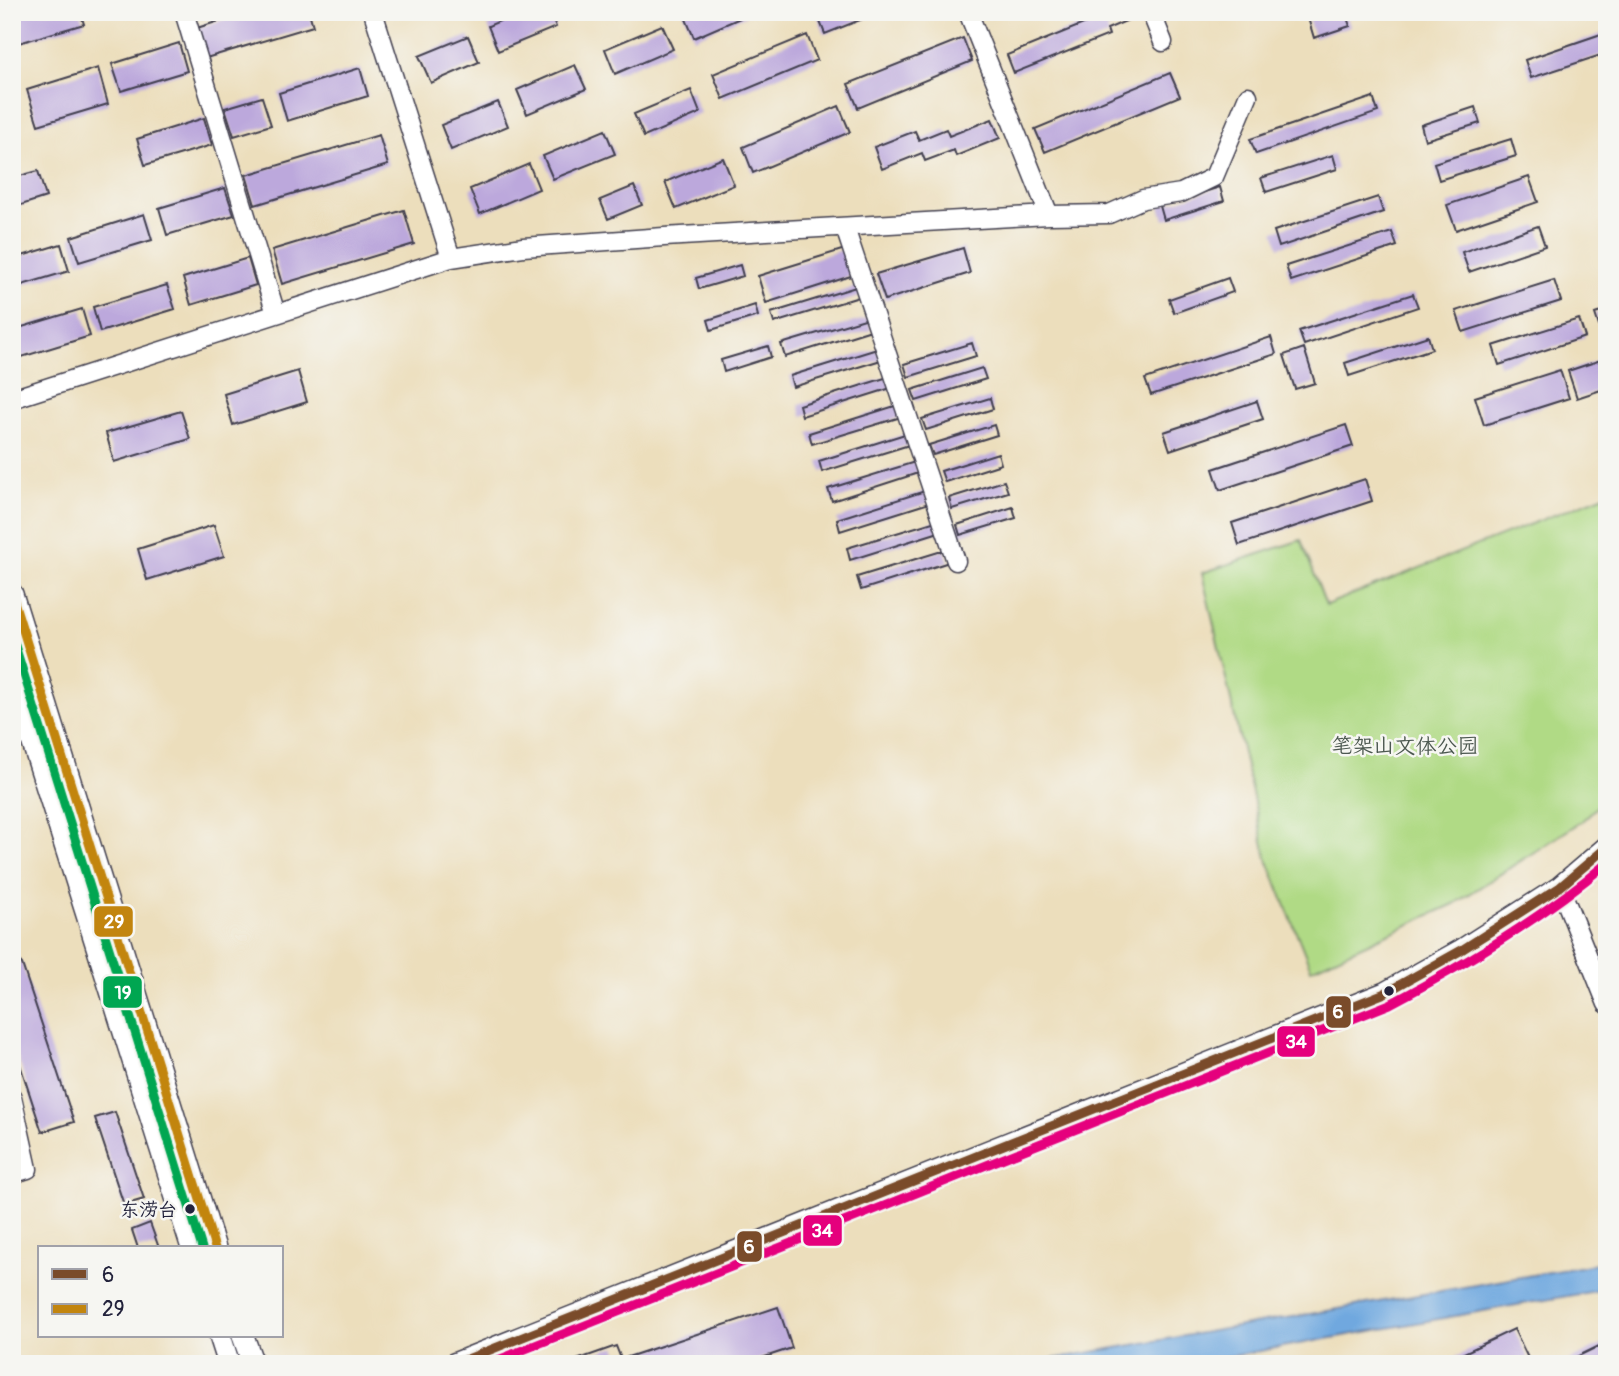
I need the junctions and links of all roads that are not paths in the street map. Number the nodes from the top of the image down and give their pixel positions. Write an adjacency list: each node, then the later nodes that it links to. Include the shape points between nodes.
1 (184, 12): 10 (street)
2 (373, 12): 9 (street)
3 (968, 12): 7 (street)
4 (1151, 12): 5 (street)
5 (1163, 42)
6 (1248, 96): 7 (street, via 1214,177 1181,193 1143,199 1109,214)
7 (1049, 215): 8 (street)
8 (845, 228): 9 (street, via 523,247); 12 (street)
9 (451, 258): 10 (street)
10 (276, 314): 11 (street)
11 (12, 399)
12 (956, 561)
13 (12, 594): 21 (main road)
14 (12, 677): 20 (main road)
15 (1607, 847): 16 (main road)
16 (1560, 887): 17 (street); 26 (main road, via 1385,993)
17 (1607, 1004)
18 (12, 1097): 19 (street, via 28,1169)
19 (12, 1174)
20 (191, 1246)
21 (214, 1246)
22 (221, 1338): 24 (main road)
23 (244, 1338): 25 (main road)
24 (229, 1364)
25 (253, 1364)
26 (454, 1364)

